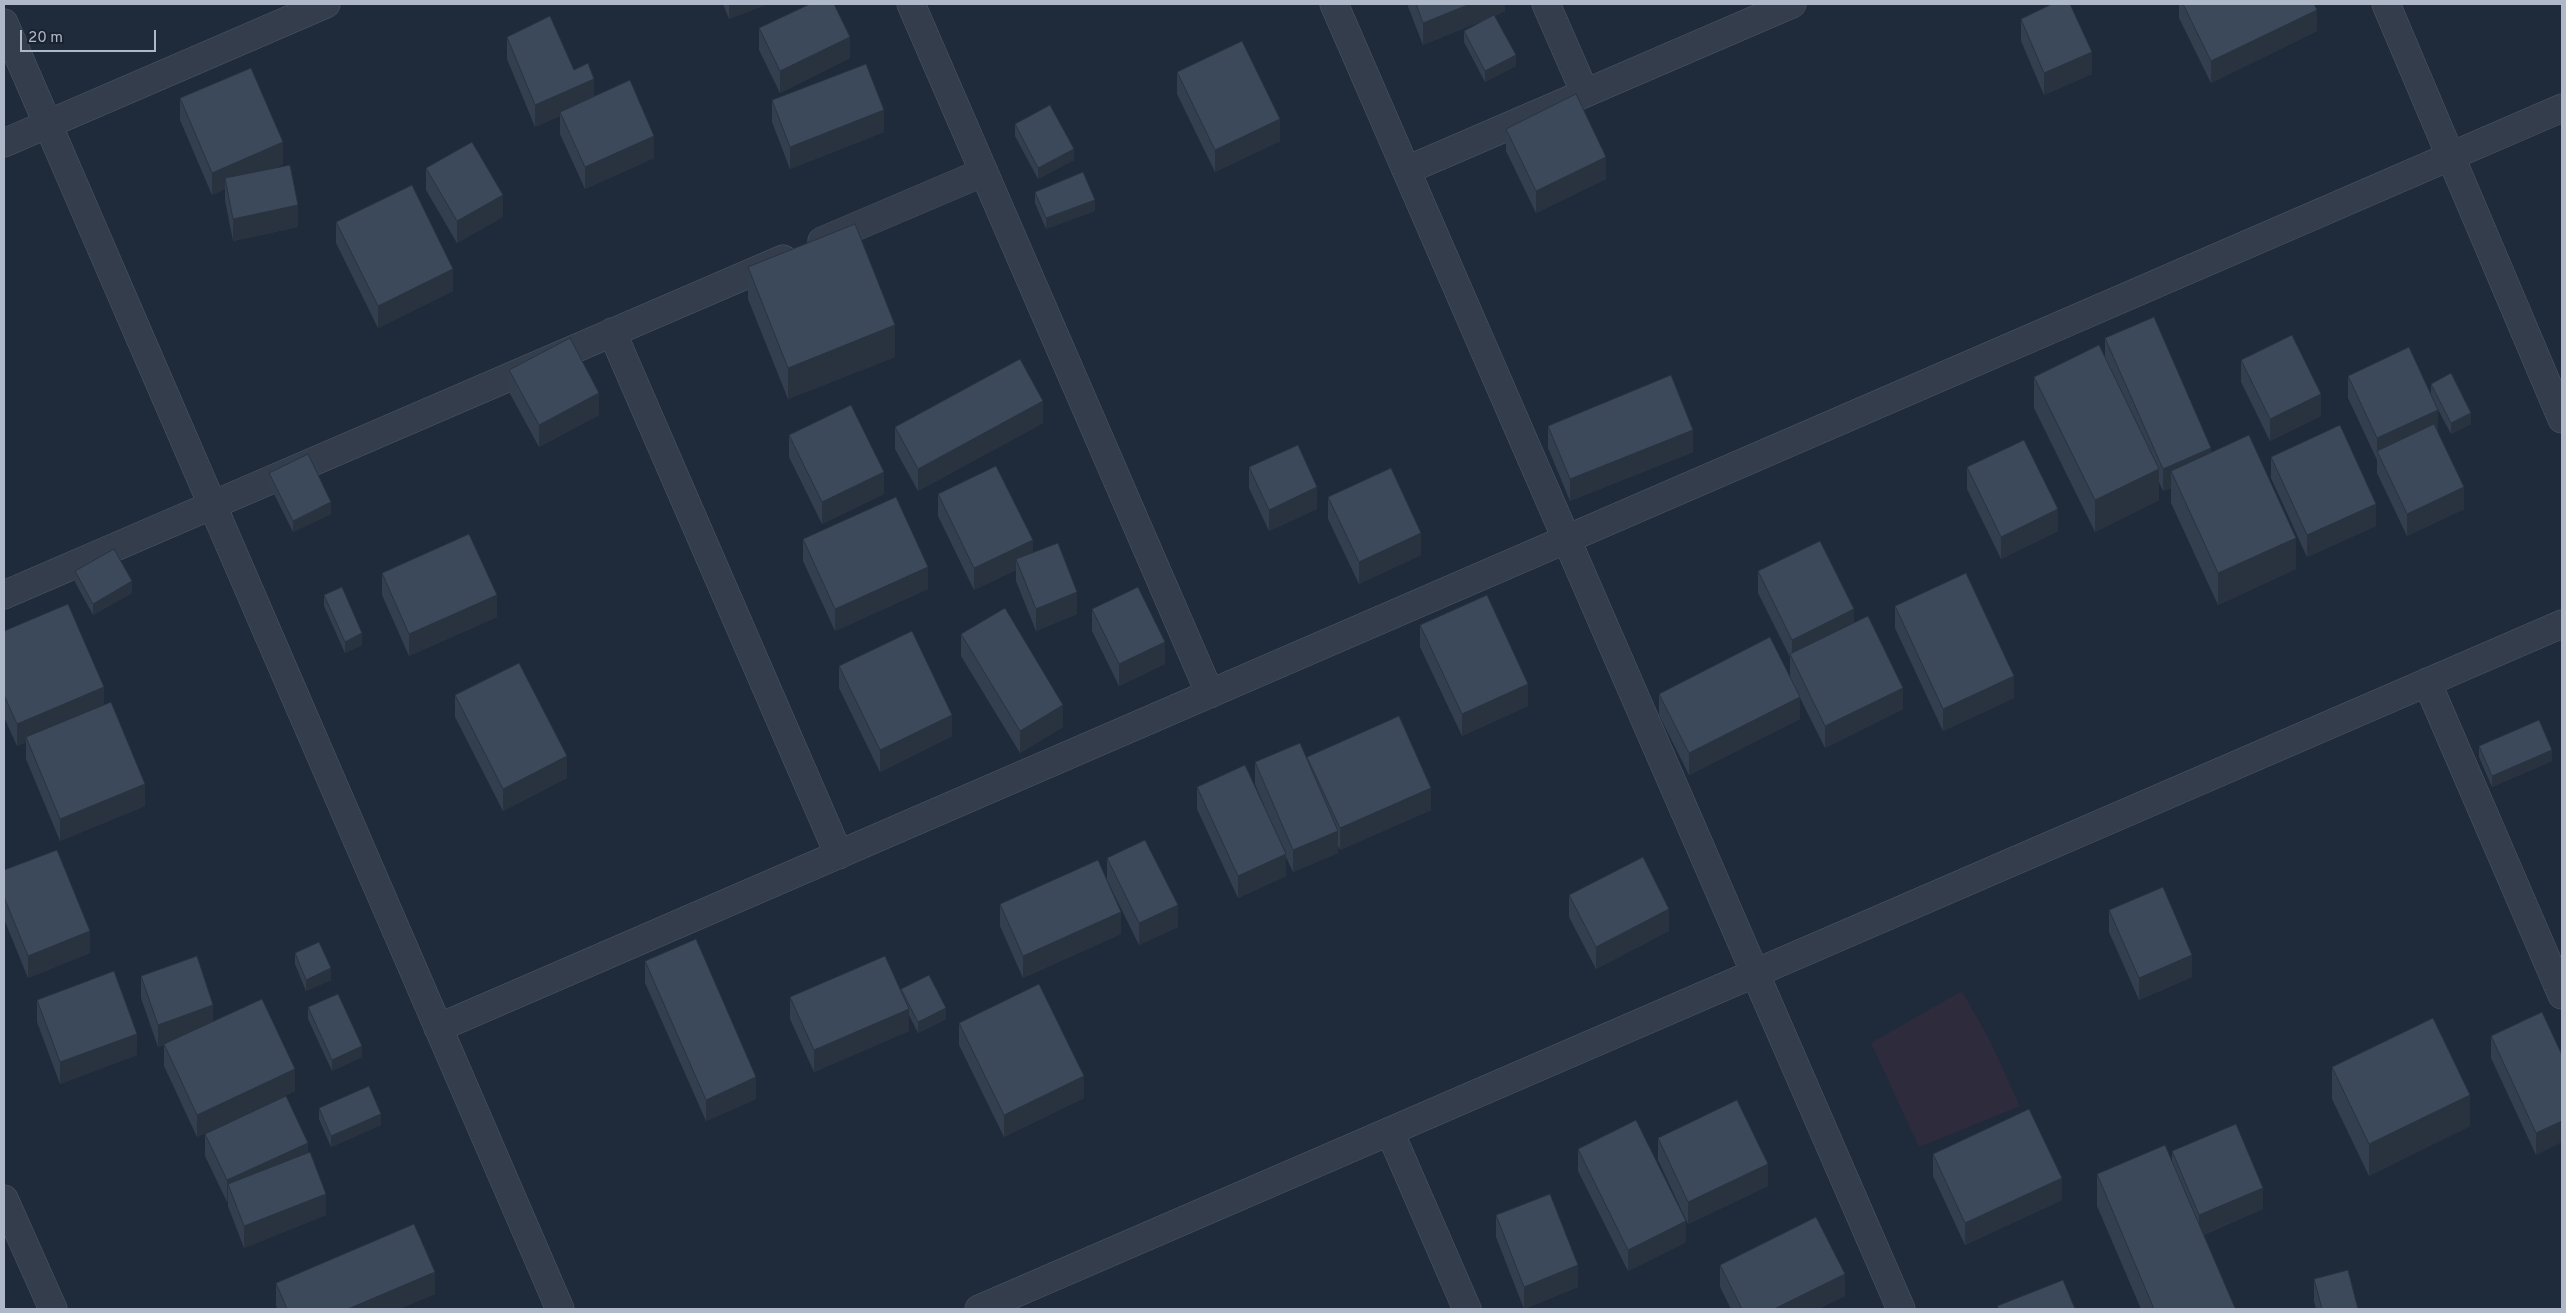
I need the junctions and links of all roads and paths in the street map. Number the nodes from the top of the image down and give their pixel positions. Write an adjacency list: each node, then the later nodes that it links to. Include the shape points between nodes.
1 (326, 4): 10 (street)
2 (911, 4): 14 (street)
3 (1334, 4): 13 (street)
4 (1546, 4): 8 (street)
5 (1792, 4): 8 (street)
6 (2386, 4): 12 (street)
7 (4, 23): 10 (street)
8 (1585, 93): 13 (street)
9 (2562, 108): 12 (street)
10 (48, 124): 11 (street); 17 (street)
11 (4, 143)
12 (2451, 157): 16 (street); 18 (street)
13 (1407, 170): 18 (street)
14 (984, 172): 15 (street); 22 (street)
15 (612, 332): 17 (street); 23 (street)
16 (2562, 419)
17 (212, 505): 19 (street); 26 (street)
18 (1567, 540): 22 (street); 24 (street)
19 (4, 596)
20 (2562, 624): 21 (street)
21 (2426, 682): 24 (street); 25 (street)
22 (1210, 694): 23 (street)
23 (839, 855): 26 (street)
24 (1755, 973): 27 (street); 35 (street)
25 (2562, 995)
26 (438, 1028): 32 (street)
27 (1390, 1132): 30 (street); 34 (street)
28 (4, 1199): 29 (street)
29 (10, 1226): 31 (street)
30 (1022, 1301): 33 (street)
31 (53, 1309)
32 (560, 1309)
33 (979, 1309)
34 (1467, 1309)
35 (1901, 1309)

